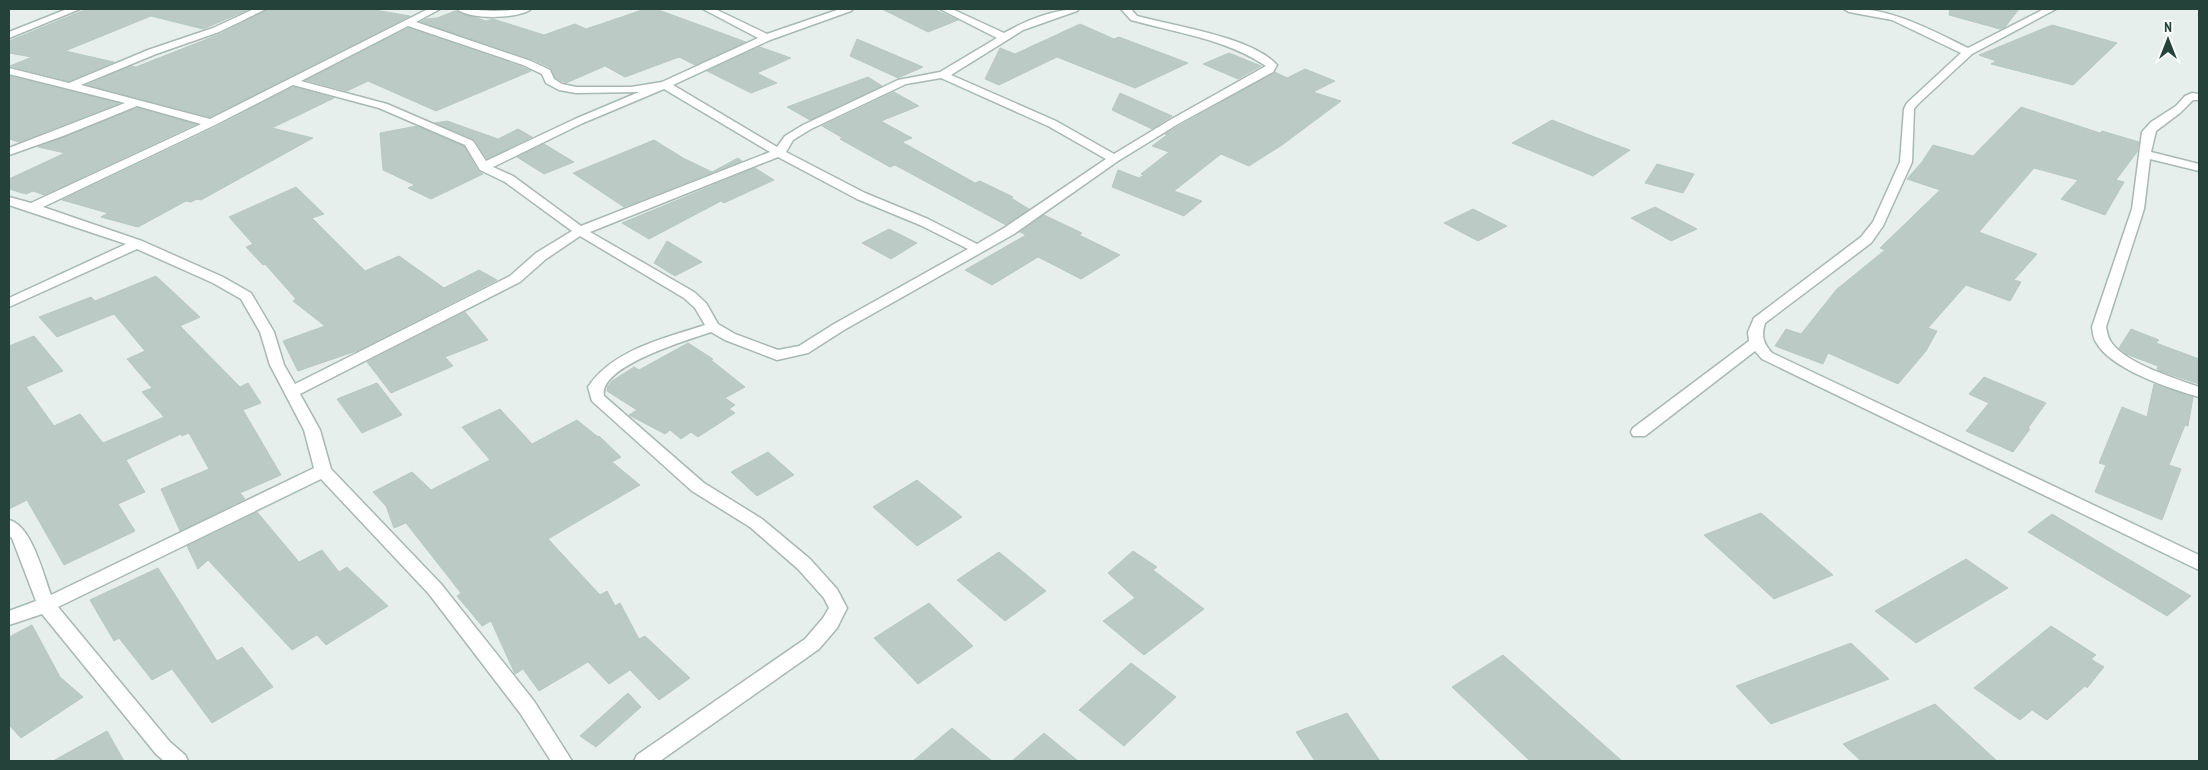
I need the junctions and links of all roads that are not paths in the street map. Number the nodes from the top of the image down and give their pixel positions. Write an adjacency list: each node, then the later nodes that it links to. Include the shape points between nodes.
1 (75, 9): 15 (street)
2 (260, 9): 23 (street, via 216,30)
3 (435, 9): 14 (street)
4 (526, 9): 12 (street, via 506,13)
5 (708, 9): 17 (street)
6 (848, 9): 17 (street)
7 (945, 9): 16 (street)
8 (1074, 9): 16 (street)
9 (1126, 9): 30 (street, via 1134,18 1220,41 1264,58 1272,65 1269,70)
10 (1849, 9): 13 (street)
11 (2051, 9): 18 (street)
12 (465, 10)
13 (1860, 10): 18 (street, via 1895,18)
14 (408, 23): 21 (street); 22 (street, via 527,63 546,72 550,81 559,87 631,90)
15 (9, 35)
16 (1004, 37): 20 (street)
17 (766, 38): 22 (street)
18 (1968, 52): 40 (street, via 1909,108 1906,162 1879,223 1866,240 1759,321 1754,332)
19 (9, 71): 23 (street)
20 (943, 76): 28 (street, via 902,82 807,127 789,138); 30 (street, via 1051,122 1090,142)
21 (292, 82): 26 (street); 31 (street, via 383,106 446,132 469,143)
22 (665, 85): 28 (street); 31 (street, via 579,121)
23 (70, 86): 25 (street)
24 (2199, 97): 29 (street, via 2191,97 2174,113 2154,124 2148,132)
25 (136, 102): 26 (street); 27 (street)
26 (211, 123): 34 (street)
27 (9, 152)
28 (779, 153): 35 (street); 37 (street, via 862,196)
29 (2145, 154): 32 (street); 42 (street, via 2138,209 2099,327 2103,343 2121,358)
30 (1114, 159): 37 (street, via 1009,231)
31 (484, 167): 35 (street)
32 (2199, 168)
33 (9, 201): 34 (street)
34 (32, 207): 36 (street)
35 (580, 231): 39 (street, via 689,295 701,306); 41 (street, via 541,256 514,279)
36 (137, 244): 38 (street); 41 (street, via 246,296 267,332 277,365)
37 (978, 248): 39 (street, via 803,350 777,355)
38 (9, 304)
39 (713, 327): 51 (street, via 622,363 600,379 595,388 597,398 698,487 756,523 804,564 832,594 838,608 812,644)
40 (1755, 344): 43 (street); 46 (street, via 1767,356)
41 (292, 392): 44 (street, via 312,430)
42 (2199, 392)
43 (1639, 432)
44 (323, 470): 47 (street); 50 (street, via 435,589 527,707)
45 (9, 526): 47 (street, via 19,535)
46 (2199, 563)
47 (46, 604): 48 (street); 49 (street, via 163,748)
48 (9, 618)
49 (178, 761)
50 (562, 761)
51 (644, 761)

